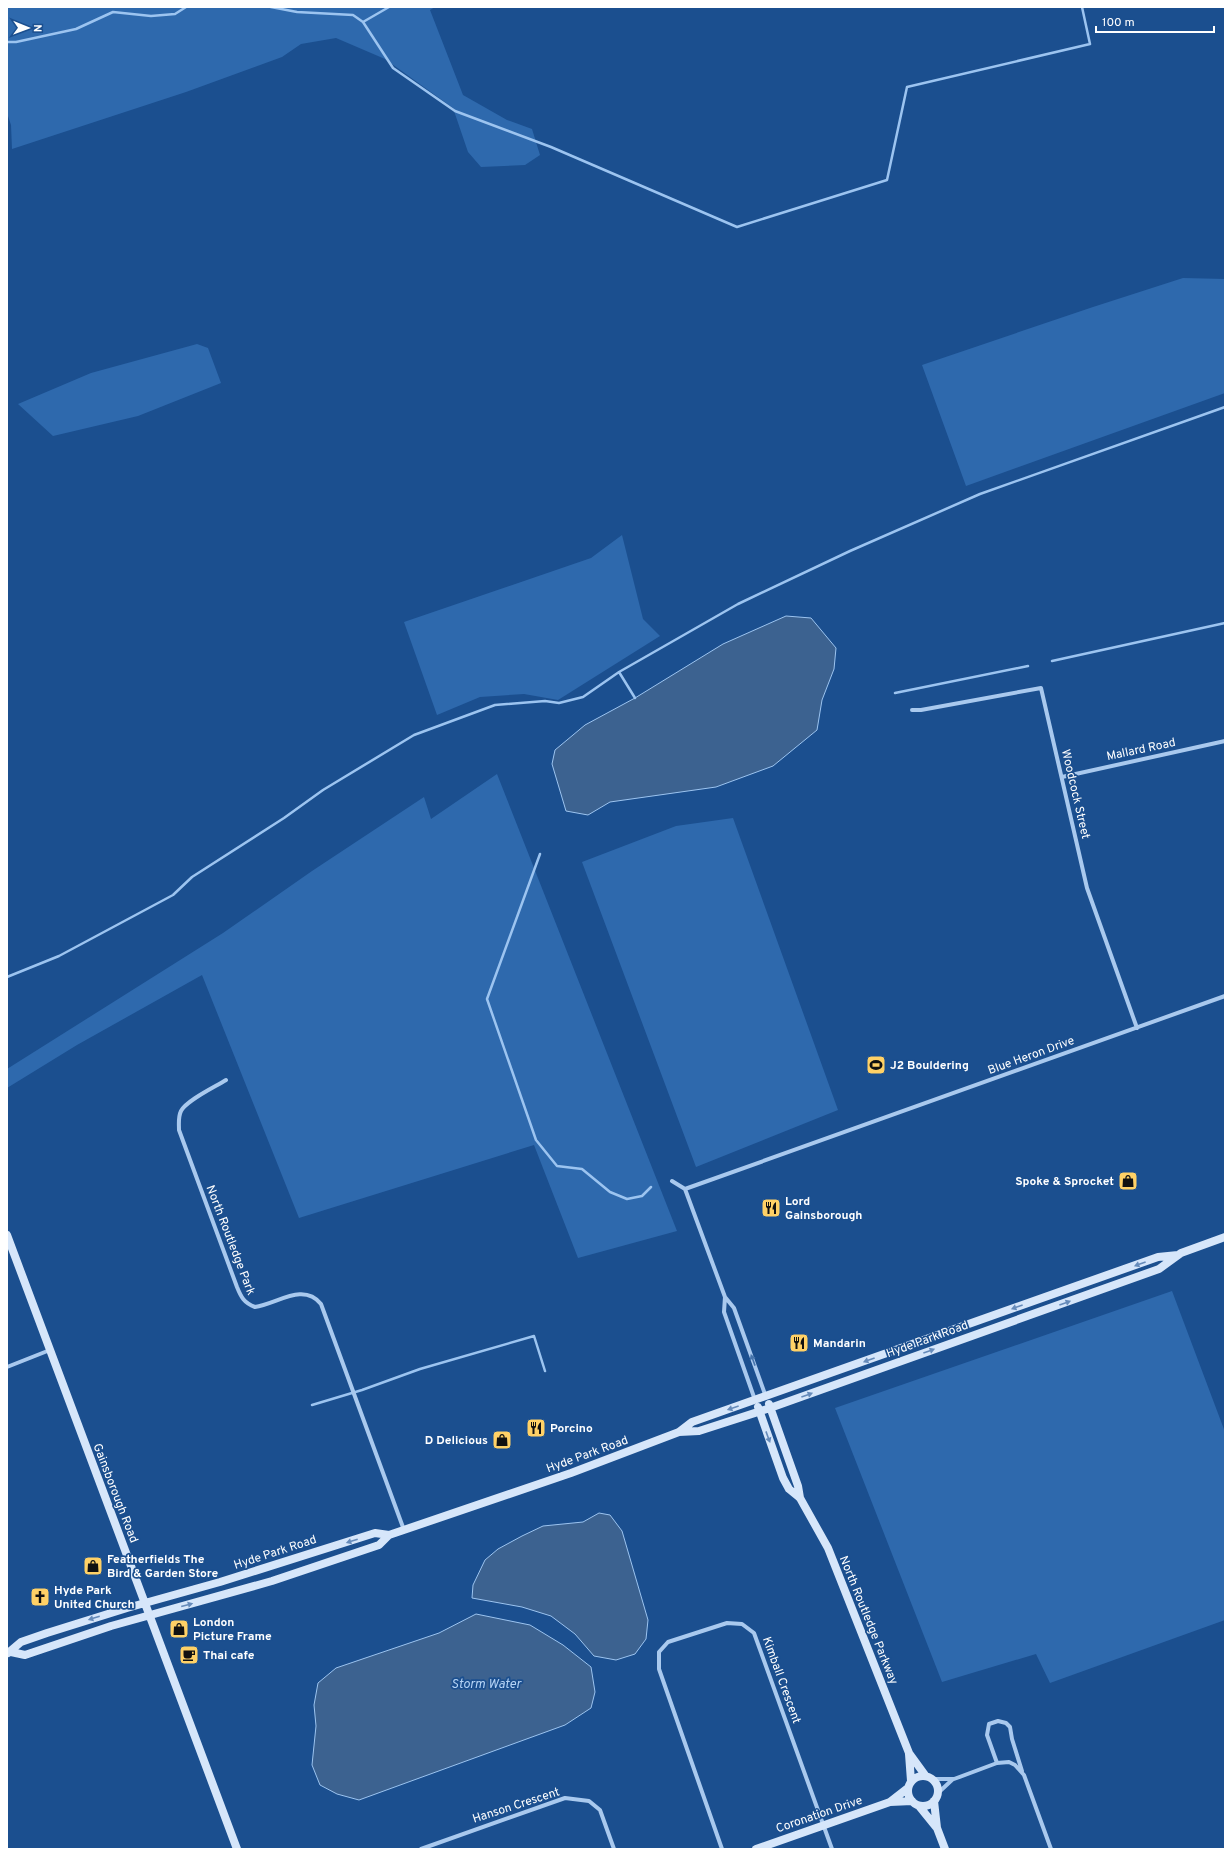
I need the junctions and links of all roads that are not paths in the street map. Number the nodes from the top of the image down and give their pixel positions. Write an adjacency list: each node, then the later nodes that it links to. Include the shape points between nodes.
1 (912, 710): 3 (street, Woodcock Street, via 1041,688)
2 (1225, 741): 3 (street, Mallard Road)
3 (1062, 777): 5 (street, Woodcock Street, via 1087,888)
4 (1225, 996): 5 (street, Blue Heron Drive)
5 (1137, 1028): 8 (street, Blue Heron Drive)
6 (226, 1080): 21 (street, North Routledge Park, via 181,1110 179,1130 237,1287 243,1301 255,1307 304,1293 316,1298 321,1304)
7 (672, 1181): 8 (street)
8 (685, 1189): 12 (street)
9 (7, 1235): 13 (main road, Gainsborough Road)
10 (1225, 1237): 11 (main road, Hyde Park Road)
11 (1178, 1255): 15 (main road, Hyde Park Road, one-way to 15, via 1158,1257); 17 (main road, Hyde Park Road, one-way to 11, via 1158,1269)
12 (725, 1297): 15 (street, one-way to 12, via 734,1308); 16 (street, via 724,1312)
13 (50, 1350): 14 (street); 23 (main road, Gainsborough Road)
14 (7, 1367)
15 (766, 1397): 16 (main road, Hyde Park Road); 17 (main road, North Routledge Parkway)
16 (756, 1400): 18 (main road, North Routledge Parkway); 19 (main road, Hyde Park Road, one-way to 19, via 692,1422)
17 (770, 1408): 18 (main road, Hyde Park Road); 20 (main road, North Routledge Parkway)
18 (759, 1411): 19 (main road, Hyde Park Road, via 699,1431); 20 (main road, North Routledge Parkway, one-way to 20, via 789,1489)
19 (679, 1432): 21 (main road, Hyde Park Road, via 571,1473)
20 (800, 1498): 26 (main road, North Routledge Parkway, via 828,1548)
21 (404, 1530): 22 (main road, Hyde Park Road)
22 (389, 1535): 23 (main road, Hyde Park Road, one-way to 23, via 375,1533); 24 (main road, Hyde Park Road, one-way to 22, via 329,1562 379,1545)
23 (145, 1603): 24 (main road, Gainsborough Road); 25 (main road, Hyde Park Road, one-way to 25, via 21,1642)
24 (150, 1615): 25 (main road, Hyde Park Road, via 25,1655); 39 (main road, Gainsborough Road)
25 (9, 1653)
26 (909, 1753): 29 (main road, North Routledge Parkway); 32 (main road, North Routledge Parkway)
27 (997, 1763): 28 (street, via 1009,1762); 28 (street, via 986,1730 992,1722 998,1721 1010,1727); 31 (street)
28 (1022, 1772): 46 (street)
29 (925, 1775): 30 (main road); 32 (main road, via 920,1775)
30 (933, 1779): 31 (street); 33 (main road)
31 (954, 1779): 33 (street)
32 (909, 1784): 34 (main road, Coronation Drive); 36 (main road, via 907,1793)
33 (938, 1794): 35 (main road)
34 (890, 1802): 36 (main road, Coronation Drive); 37 (main road, Coronation Drive)
35 (934, 1802): 36 (main road, via 927,1806); 38 (main road)
36 (915, 1804): 38 (main road)
37 (824, 1826): 42 (street, Kimball Crescent, via 754,1632 742,1624 727,1623 668,1642 659,1652 659,1669); 43 (main road, Coronation Drive); 44 (street, Kimball Crescent)
38 (937, 1828): 45 (main road)
39 (237, 1849)
40 (422, 1849): 41 (street, Hanson Crescent, via 565,1798 588,1801 600,1810)
41 (614, 1849)
42 (722, 1849)
43 (756, 1849)
44 (832, 1849)
45 (945, 1849)
46 (1051, 1849)

